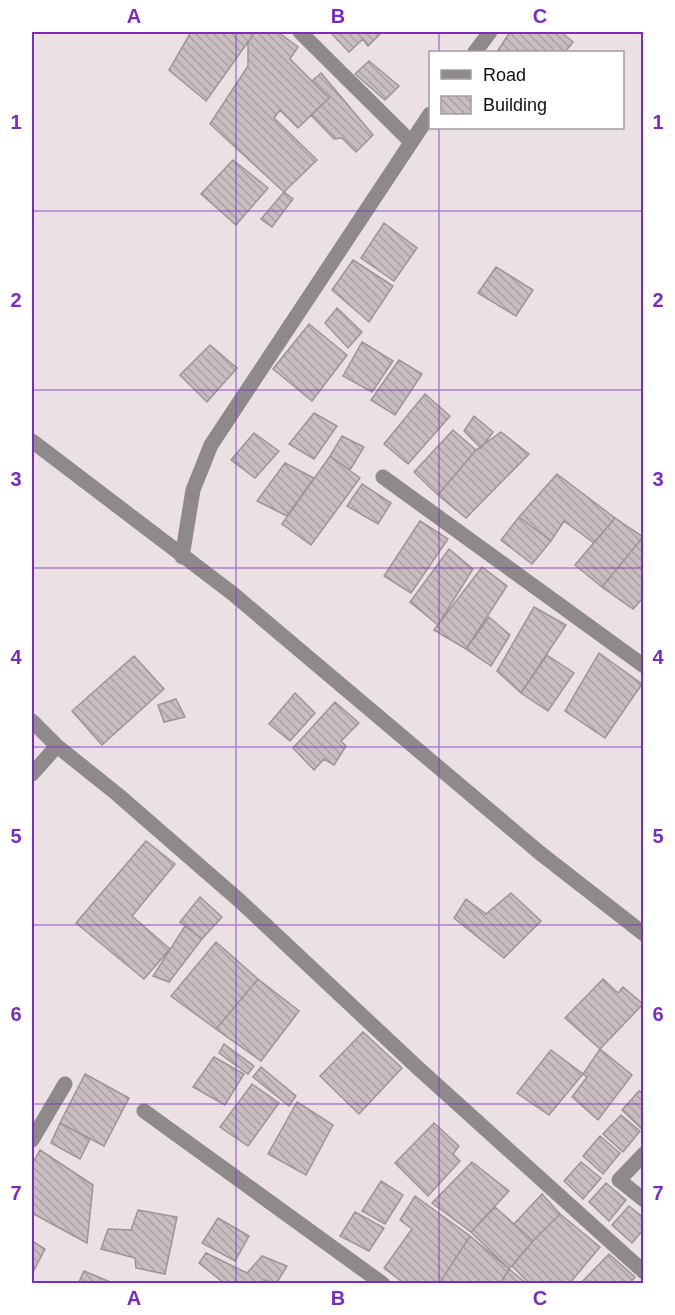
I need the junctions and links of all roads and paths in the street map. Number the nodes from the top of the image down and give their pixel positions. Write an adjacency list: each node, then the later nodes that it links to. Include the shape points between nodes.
1 (300, 32): 5 (street)
2 (490, 32): 3 (street)
3 (476, 51)
4 (429, 115): 5 (street)
5 (411, 142): 8 (street, via 211,445 192,490)
6 (32, 441): 8 (street)
7 (383, 477): 9 (street)
8 (182, 557): 13 (street, via 232,593 540,853)
9 (644, 666)
10 (32, 721): 11 (street)
11 (57, 746): 12 (street); 19 (street, via 240,901)
12 (32, 774)
13 (644, 934)
14 (65, 1084): 16 (street)
15 (144, 1111): 20 (street)
16 (32, 1140)
17 (644, 1154): 18 (street, via 619,1180)
18 (644, 1200)
19 (644, 1272)
20 (383, 1284)

